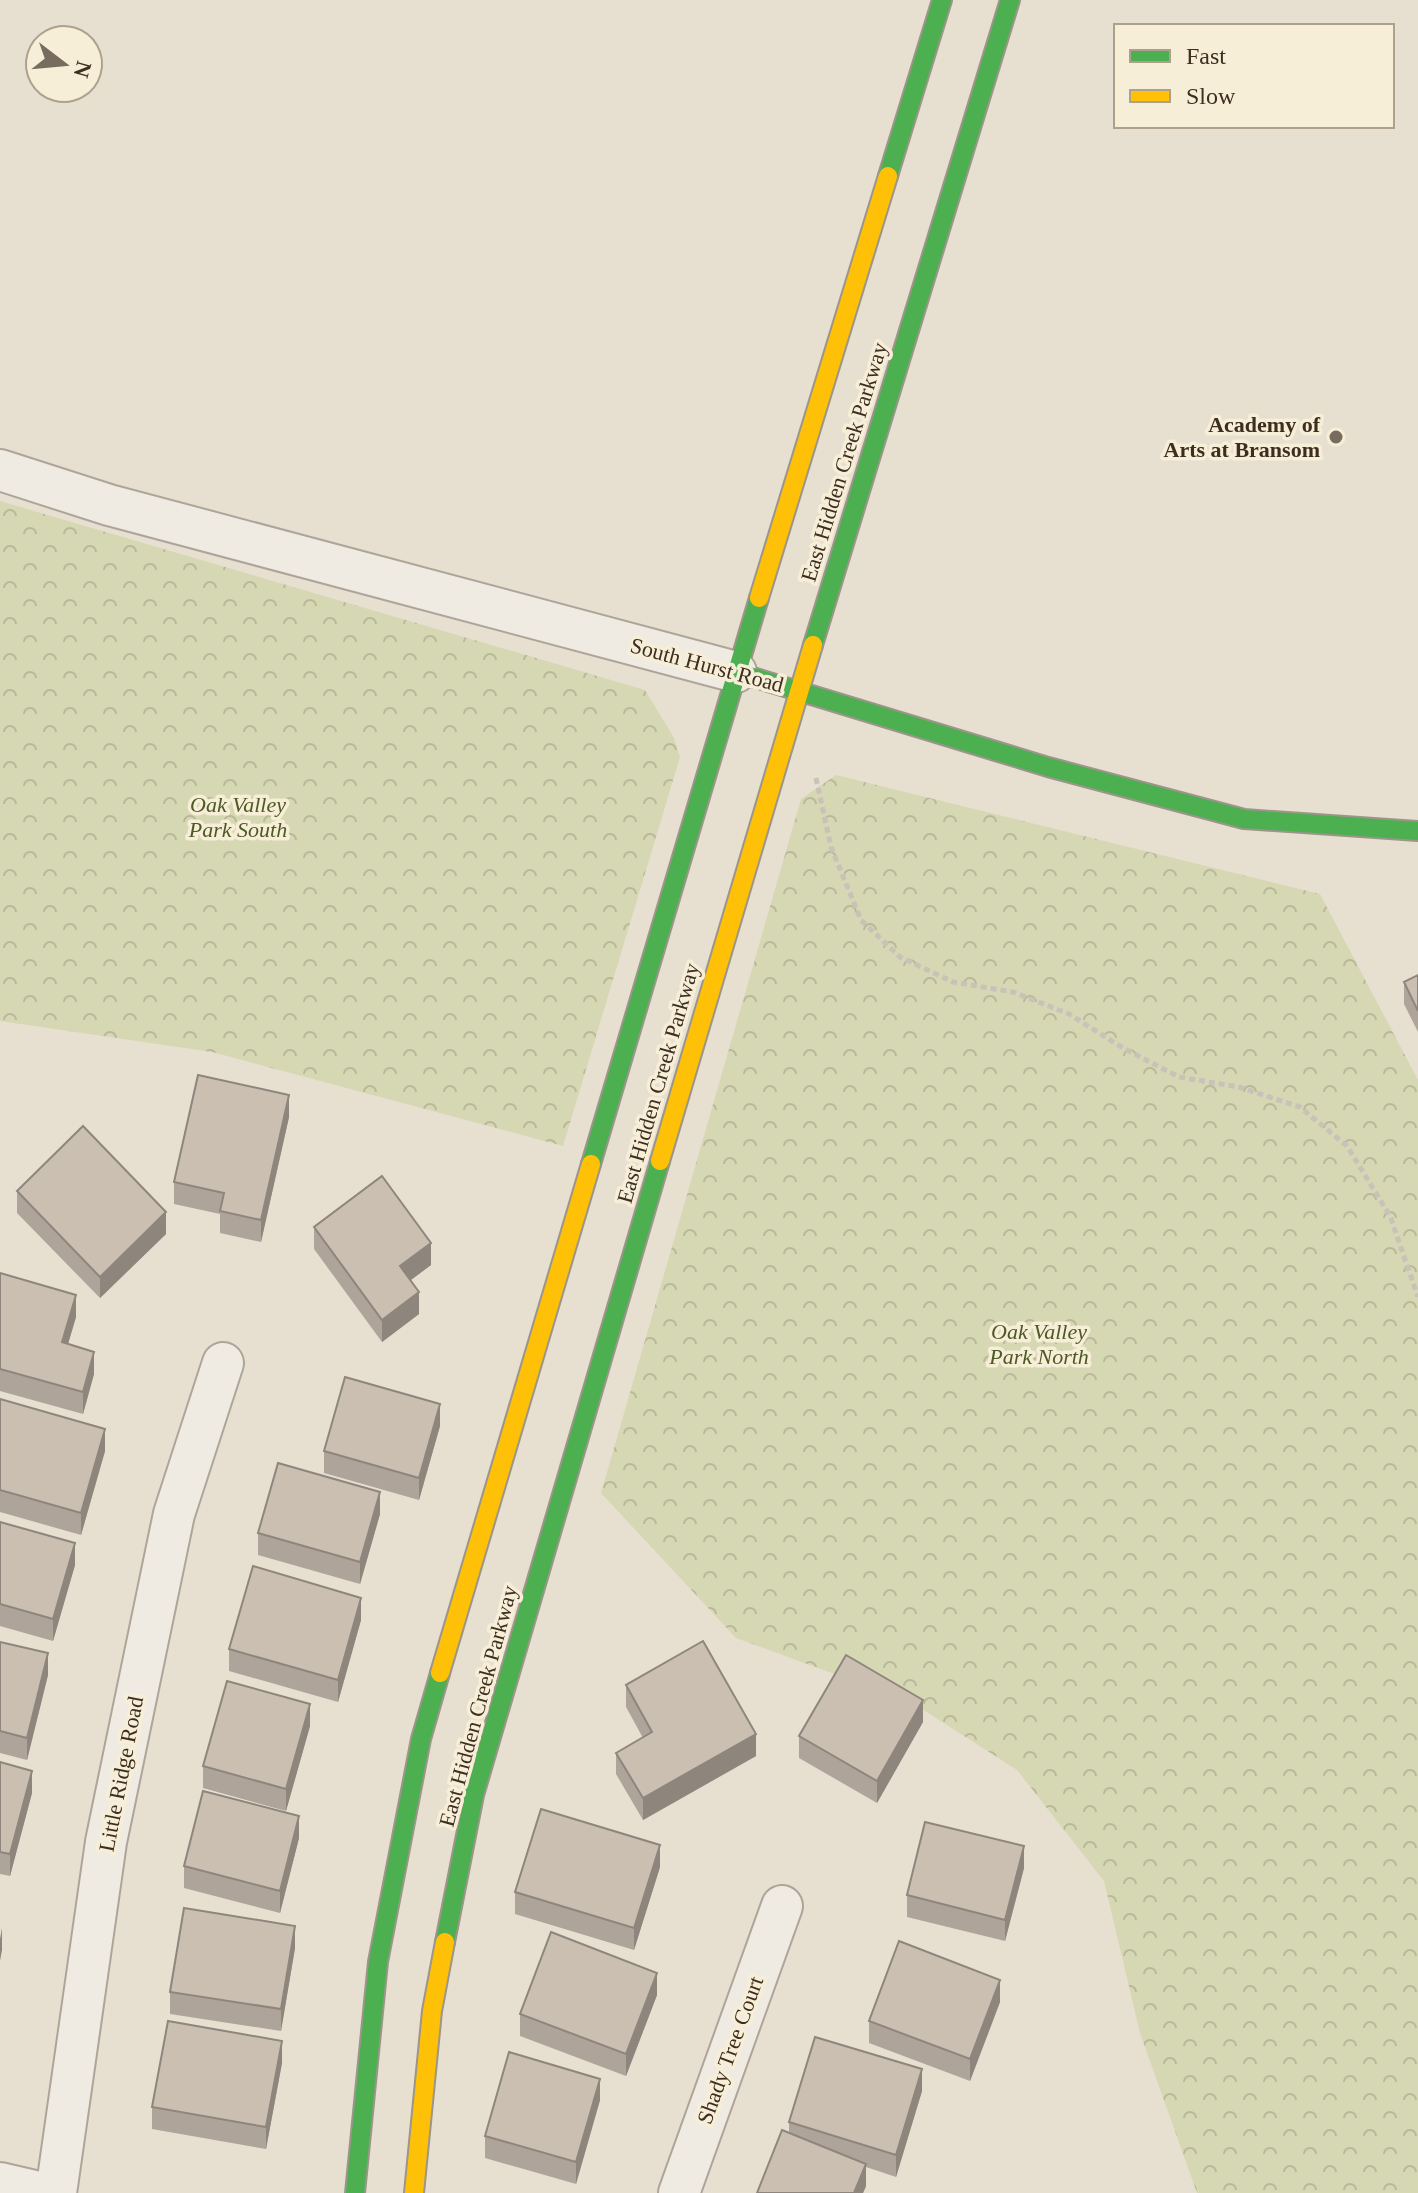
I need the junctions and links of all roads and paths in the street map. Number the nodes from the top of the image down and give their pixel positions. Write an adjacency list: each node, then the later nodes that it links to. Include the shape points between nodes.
1 (942, 0): 4 (main road, East Hidden Creek Parkway)
2 (1010, 0): 5 (main road, East Hidden Creek Parkway)
3 (0, 470): 4 (street, South Hurst Road, via 109,505)
4 (736, 672): 5 (main road, South Hurst Road); 14 (main road, East Hidden Creek Parkway, via 421,1739 378,1962)
5 (799, 691): 7 (main road, South Hurst Road, via 1048,767 1244,819); 15 (main road, East Hidden Creek Parkway, via 474,1795 432,2011)
6 (816, 778): 8 (path, via 831,847 861,920 900,957 953,982 1013,992 1069,1014 1179,1077 1239,1087 1300,1107 1347,1146 1390,1216)
7 (1418, 831)
8 (1418, 1297)
9 (223, 1363): 13 (street, Little Ridge Road, via 174,1514 106,1842)
10 (782, 1906): 16 (street, Shady Tree Court)
11 (0, 2183): 12 (street)
12 (43, 2193)
13 (56, 2193)
14 (355, 2193)
15 (414, 2193)
16 (679, 2193)

